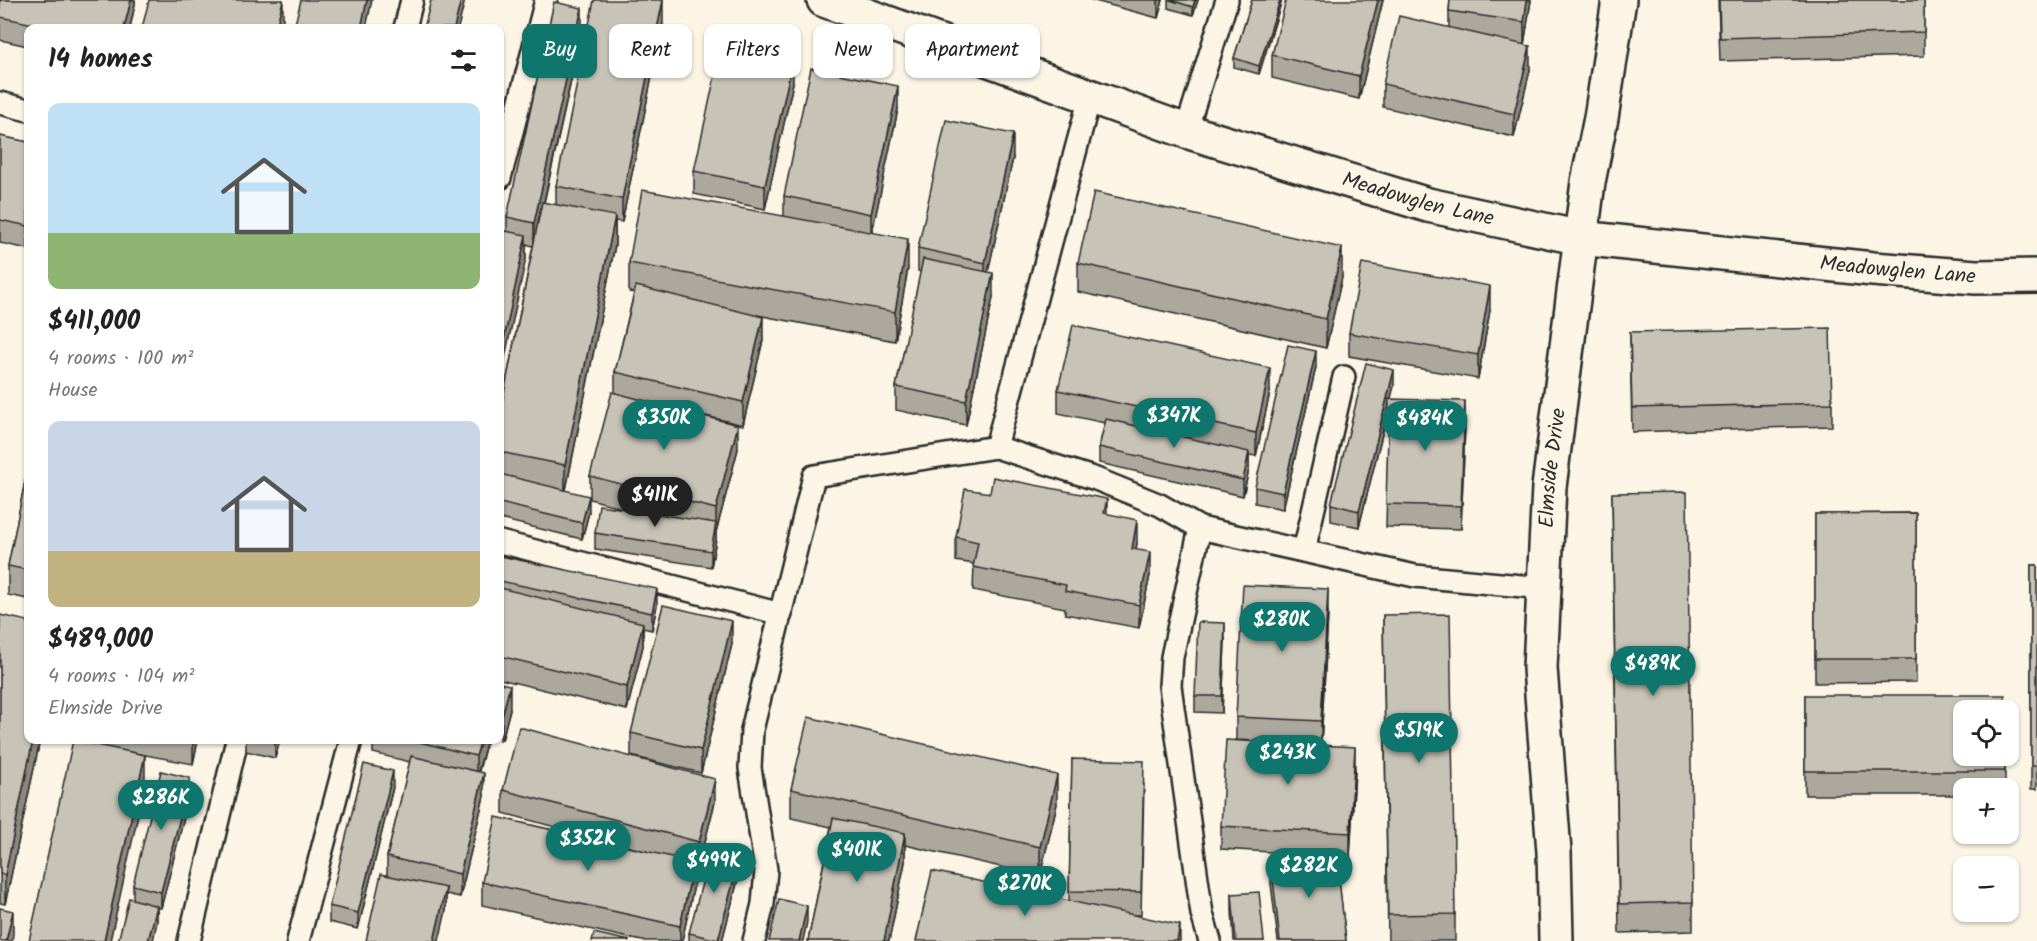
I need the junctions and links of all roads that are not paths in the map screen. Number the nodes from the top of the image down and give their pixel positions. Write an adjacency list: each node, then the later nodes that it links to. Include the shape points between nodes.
1 (412, 0): 6 (lane)
2 (546, 0): 11 (lane)
3 (825, 0): 7 (street, Meadowglen Lane)
4 (1227, 0): 10 (lane)
5 (1618, 0): 12 (street, Elmside Drive)
6 (406, 24)
7 (1090, 97): 10 (street, Meadowglen Lane); 15 (lane)
8 (0, 103): 9 (lane)
9 (24, 109)
10 (1186, 131): 12 (street, Meadowglen Lane, via 1428,205)
11 (504, 163)
12 (1581, 238): 13 (street, Meadowglen Lane, via 1873,269 1976,277); 19 (street, Elmside Drive, via 1549,487)
13 (2037, 276)
14 (1344, 377): 18 (lane)
15 (996, 447): 16 (lane, via 1096,479 1160,505); 20 (lane, via 814,476)
16 (1200, 528): 18 (lane); 26 (lane, via 1172,657 1170,686 1202,914)
17 (504, 543): 20 (lane)
18 (1304, 551): 19 (lane, via 1415,576)
19 (1544, 588): 27 (street, Elmside Drive, via 1540,668 1554,852)
20 (781, 614): 25 (lane, via 752,730 750,768 766,870)
21 (236, 744): 23 (lane)
22 (350, 744): 24 (lane)
23 (189, 941)
24 (298, 941)
25 (754, 941)
26 (1210, 941)
27 (1556, 941)

